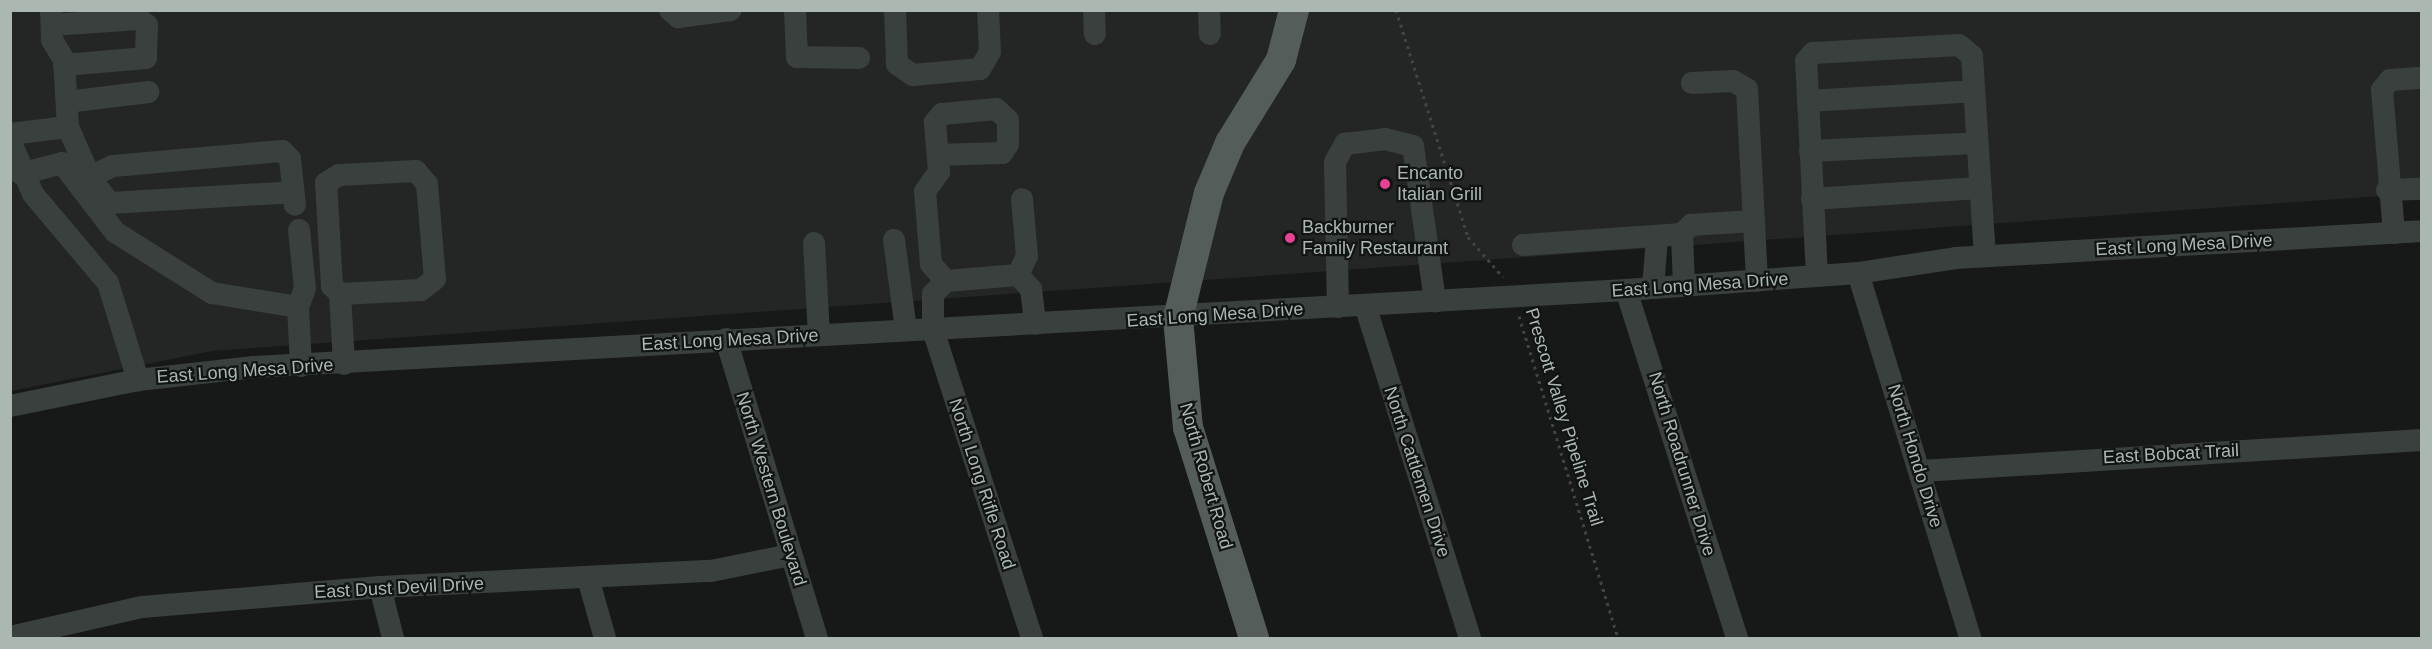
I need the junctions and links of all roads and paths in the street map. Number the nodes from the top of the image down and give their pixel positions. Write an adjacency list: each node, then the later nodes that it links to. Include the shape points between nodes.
1 (670, 10): 2 (street, via 678,17)
2 (731, 10)
3 (795, 10): 13 (street, via 797,57)
4 (895, 10): 5 (street, via 897,64 913,75 980,69 990,52)
5 (988, 10)
6 (1094, 10): 11 (street)
7 (1209, 10): 12 (street)
8 (1294, 10): 56 (main road, North Robert Road, via 1281,60 1230,143 1209,193)
9 (1396, 10): 51 (path, Prescott Valley Pipeline Trail, via 1468,237 1499,266)
10 (51, 18): 14 (street, via 52,40); 14 (street, via 139,19 147,25 146,58)
11 (1095, 34)
12 (1210, 34)
13 (859, 58)
14 (64, 65): 20 (street)
15 (2421, 78): 29 (street, via 2390,80 2382,90)
16 (1692, 83): 32 (street, via 1733,81 1747,89)
17 (1974, 91): 19 (street); 19 (street, via 1971,56 1959,45 1813,53 1806,61); 22 (street)
18 (148, 92): 20 (street)
19 (1808, 101): 24 (street)
20 (66, 102): 21 (street)
21 (68, 127): 23 (street); 26 (street)
22 (1977, 143): 24 (street); 27 (street)
23 (13, 151): 52 (street, via 62,163 115,232 212,293); 64 (street, via 108,283)
24 (1810, 152): 31 (street)
25 (938, 156): 45 (street, via 939,172 925,191 931,264)
26 (90, 177): 26 (street, via 110,203 294,198 290,159 282,152 114,166)
27 (1979, 188): 31 (street); 41 (street)
28 (2421, 189): 29 (street)
29 (2387, 190): 35 (street, via 2394,201)
30 (1022, 199): 43 (street, via 1027,256)
31 (1812, 199): 44 (street)
32 (1753, 221): 36 (street, via 1691,225); 46 (street)
33 (299, 230): 52 (street)
34 (2421, 231): 35 (street, East Long Mesa Drive)
35 (2394, 233): 41 (street, East Long Mesa Drive)
36 (1682, 234): 37 (street); 47 (street)
37 (1657, 238): 40 (street); 48 (street)
38 (894, 240): 59 (street)
39 (814, 243): 60 (street)
40 (1523, 245)
41 (1985, 256): 42 (street, East Long Mesa Drive)
42 (1858, 273): 44 (street, East Long Mesa Drive); 67 (street, North Hondo Drive)
43 (1018, 275): 45 (street); 57 (street, via 1031,289)
44 (1817, 276): 46 (street, East Long Mesa Drive)
45 (946, 281): 58 (street, North Long Rifle Road, via 933,294)
46 (1757, 281): 47 (street, East Long Mesa Drive)
47 (1684, 286): 48 (street, East Long Mesa Drive)
48 (1653, 288): 50 (street, East Long Mesa Drive)
49 (336, 290): 49 (street, via 421,290 435,279 427,184 416,171 339,175 326,183); 52 (street); 62 (street)
50 (1626, 290): 51 (street, East Long Mesa Drive); 79 (street, North Roadrunner Drive)
51 (1511, 297): 53 (street, East Long Mesa Drive); 78 (path, Prescott Valley Pipeline Trail, via 1533,351)
52 (301, 298): 63 (street)
53 (1435, 301): 54 (street, East Long Mesa Drive); 55 (street, via 1413,146 1385,139 1345,144 1335,162)
54 (1365, 305): 55 (street, East Long Mesa Drive); 77 (street, North Cattlemen Drive)
55 (1338, 307): 56 (street, East Long Mesa Drive)
56 (1178, 318): 57 (street, East Long Mesa Drive); 76 (main road, North Robert Road, via 1188,428)
57 (1035, 324): 58 (street, East Long Mesa Drive)
58 (933, 329): 59 (street, East Long Mesa Drive); 75 (street, North Long Rifle Road)
59 (906, 330): 60 (street, East Long Mesa Drive)
60 (819, 334): 61 (street, East Long Mesa Drive)
61 (726, 339): 62 (street, East Long Mesa Drive); 68 (street, North Western Boulevard)
62 (344, 364): 63 (street, East Long Mesa Drive)
63 (301, 366): 64 (street, East Long Mesa Drive)
64 (138, 380): 65 (street, East Long Mesa Drive)
65 (10, 406)
66 (2421, 440): 67 (street, East Bobcat Trail)
67 (1921, 471): 80 (street, North Hondo Drive)
68 (790, 555): 69 (street, East Dust Devil Drive, via 711,571); 74 (street, North Western Boulevard)
69 (588, 578): 70 (street, East Dust Devil Drive); 73 (street)
70 (381, 587): 71 (street, East Dust Devil Drive, via 142,607); 72 (street)
71 (10, 637)
72 (393, 639)
73 (606, 639)
74 (817, 639)
75 (1032, 639)
76 (1254, 639)
77 (1470, 639)
78 (1618, 639)
79 (1737, 639)
80 (1970, 639)

